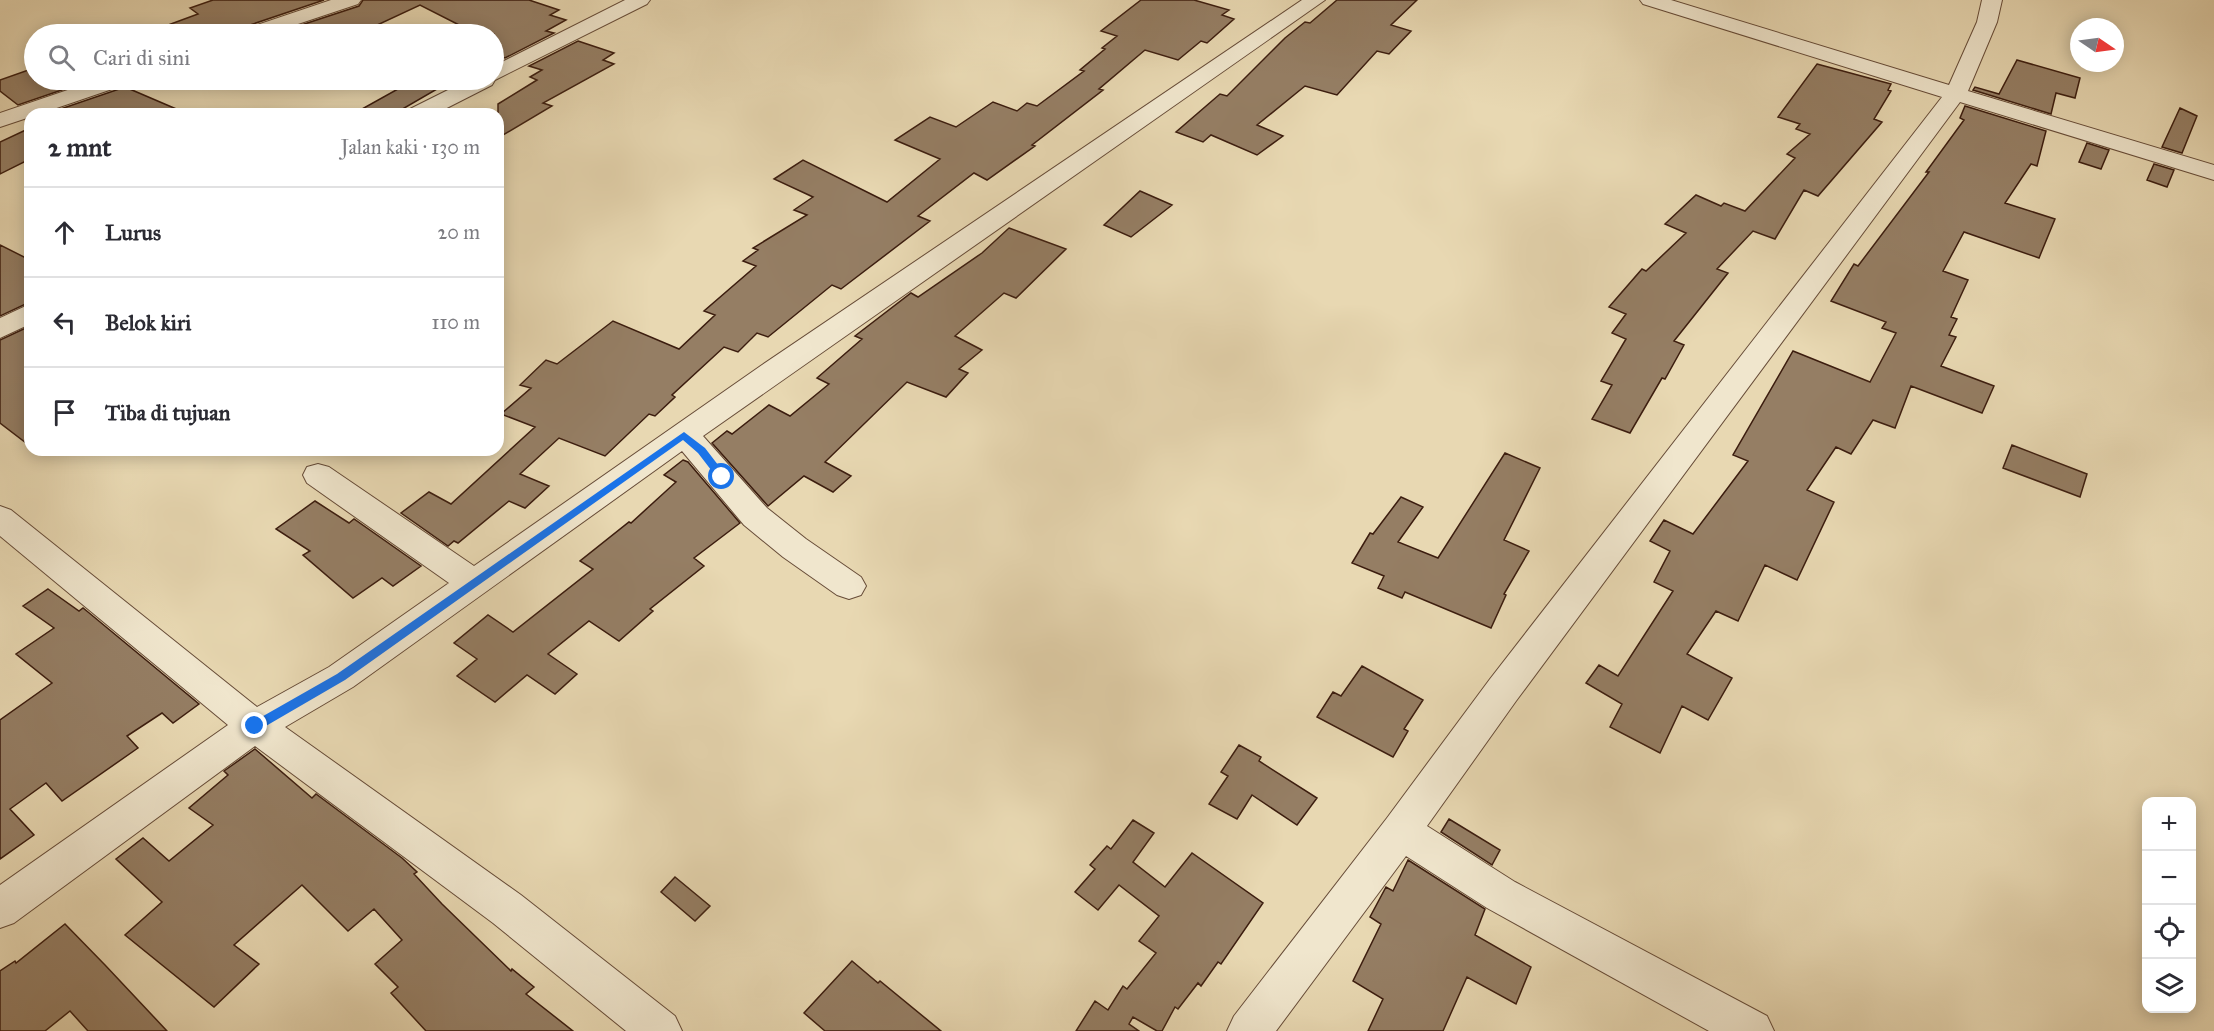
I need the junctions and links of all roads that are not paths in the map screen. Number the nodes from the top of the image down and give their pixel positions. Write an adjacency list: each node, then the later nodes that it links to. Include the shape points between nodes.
1 (351, 0): 6 (street)
2 (640, 0): 7 (street)
3 (1316, 0): 18 (street)
4 (1650, 0): 10 (street)
5 (1992, 0): 10 (street, via 1987,22)
6 (279, 24)
7 (504, 69)
8 (87, 90): 11 (street)
9 (465, 90): 12 (street)
10 (1956, 93): 15 (street); 24 (street, via 1503,690)
11 (35, 108)
12 (430, 108)
13 (24, 112): 14 (street)
14 (0, 120)
15 (2214, 173)
16 (24, 316): 17 (street)
17 (0, 328)
18 (684, 435): 21 (street); 22 (street, via 702,450 744,506)
19 (318, 475): 21 (street)
20 (0, 518): 23 (street)
21 (474, 583): 23 (street, via 341,677)
22 (849, 586)
23 (255, 726): 25 (street); 26 (street, via 507,909)
24 (1401, 831): 27 (street); 28 (street, via 1501,895)
25 (0, 909)
26 (660, 1031)
27 (1249, 1031)
28 (1752, 1031)

